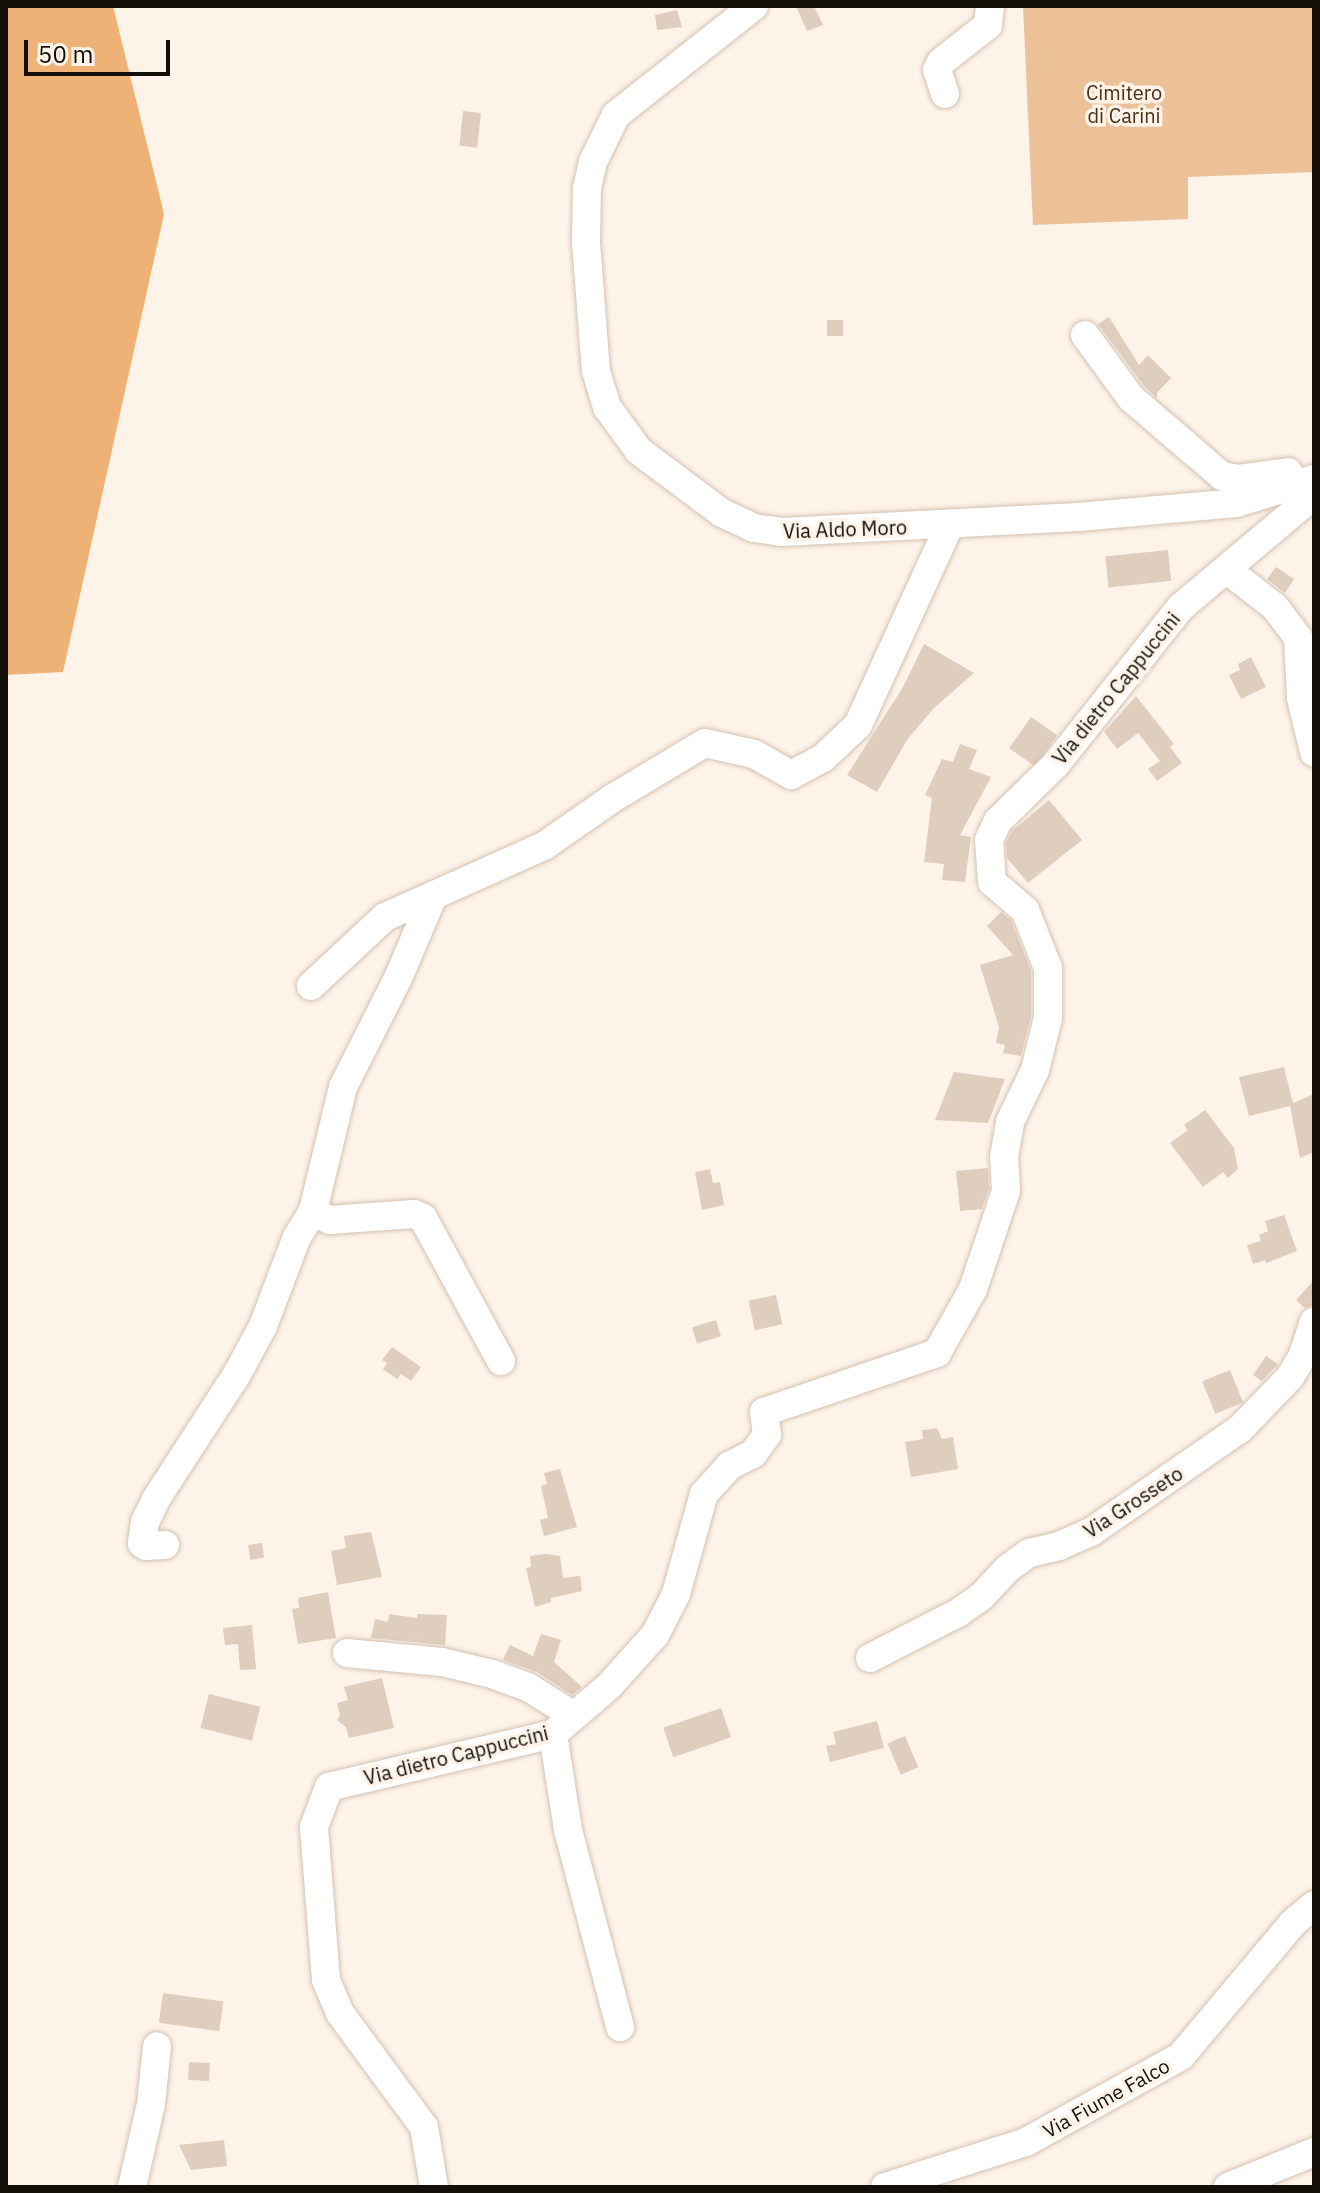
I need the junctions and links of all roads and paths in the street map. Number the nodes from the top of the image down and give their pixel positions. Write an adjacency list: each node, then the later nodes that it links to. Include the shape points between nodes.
1 (754, 6): 8 (street, Via Aldo Moro, via 616,115 593,162 586,242 596,371 607,407 639,451 693,494 754,528 782,532)
2 (990, 6): 3 (street, via 988,25 941,62 937,70)
3 (945, 94)
4 (1085, 335): 5 (street, via 1131,398 1222,476)
5 (1314, 471)
6 (1314, 479): 8 (street, Via Aldo Moro, via 1236,503)
7 (1314, 495): 9 (street, Via dietro Cappuccini)
8 (950, 524): 11 (street, via 858,725 823,758 791,775 754,754 705,743 544,846)
9 (1226, 569): 10 (street, via 1275,607 1298,638 1301,698); 19 (street, Via dietro Cappuccini, via 1181,607 1056,764 998,821 989,840 992,882 1025,910 1048,968 1048,1018 1035,1070 1010,1122 1006,1191 973,1289 937,1353 764,1412 767,1435 753,1454 729,1466 704,1494 676,1594 655,1635)
10 (1314, 752)
11 (433, 896): 12 (street, via 385,917); 13 (street, via 343,1087)
12 (311, 986)
13 (312, 1212): 15 (street, via 330,1220 414,1214 423,1218); 16 (street, via 263,1326 145,1522 142,1543)
14 (1314, 1322): 18 (street, Via Grosseto, via 1290,1377 1240,1429 1091,1532 1029,1553 958,1613)
15 (501, 1361)
16 (165, 1545)
17 (347, 1653): 19 (street, via 442,1662 492,1674 528,1687)
18 (870, 1658)
19 (564, 1725): 21 (street, via 568,1830); 25 (street, Via dietro Cappuccini, via 329,1787 314,1827 326,1980 340,2013 424,2127)
20 (1314, 1905): 26 (street, Via Fiume Falco, via 1181,2056 1026,2142)
21 (620, 2027)
22 (157, 2046): 24 (street, via 151,2104)
23 (1314, 2152): 27 (street)
24 (132, 2187)
25 (434, 2187)
26 (885, 2187)
27 (1228, 2187)

